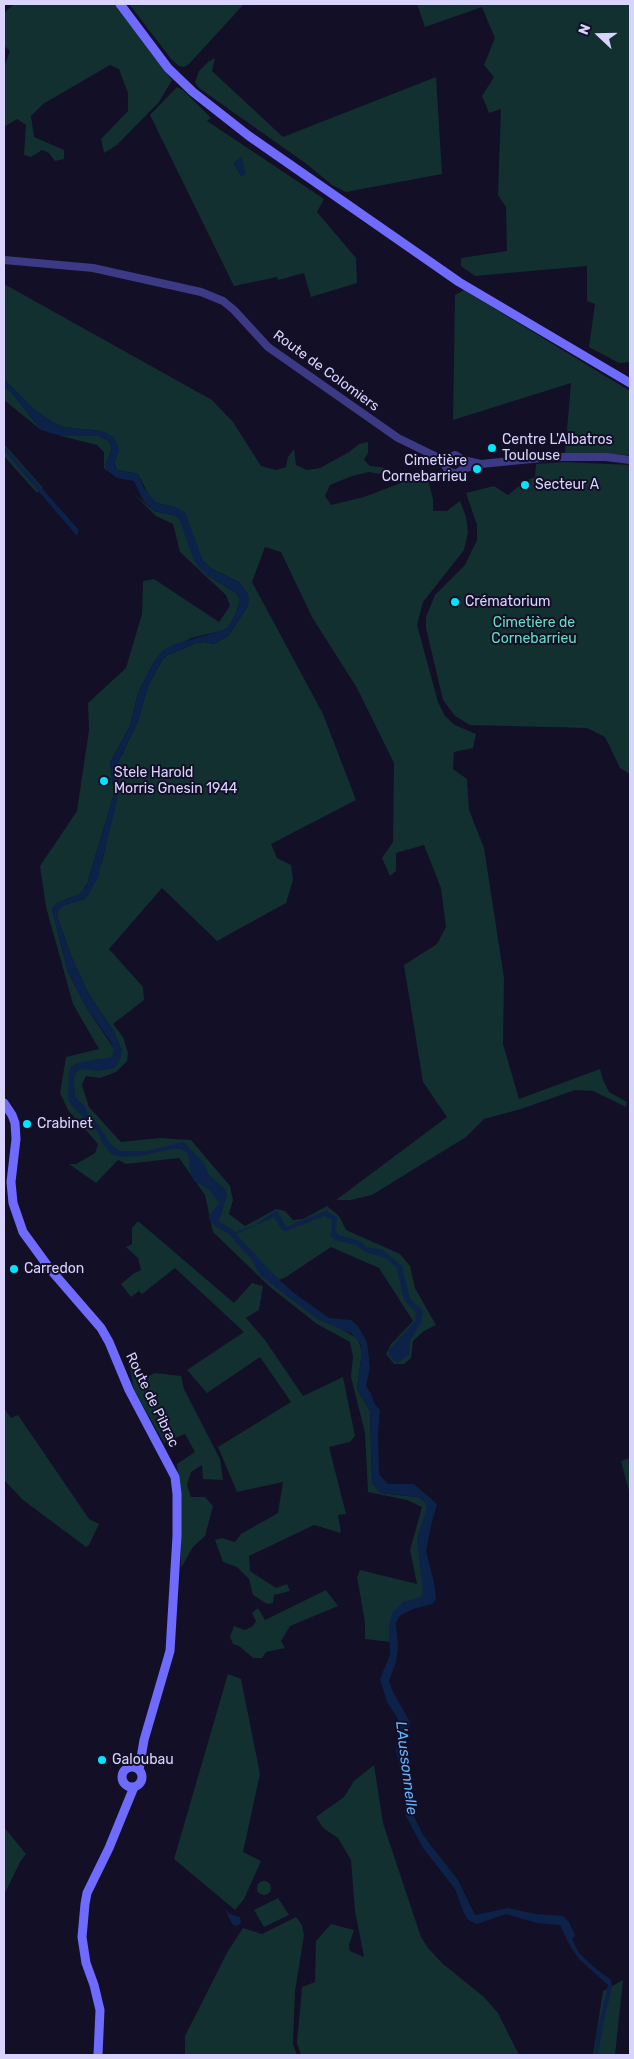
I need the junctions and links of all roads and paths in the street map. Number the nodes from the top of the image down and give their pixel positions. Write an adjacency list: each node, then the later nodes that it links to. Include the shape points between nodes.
1 (120, 4): 3 (main road, via 168,68 249,136 460,282)
2 (4, 260): 5 (street, Route de Colomiers, via 93,268 201,292 223,301 268,347 398,438)
3 (630, 384)
4 (630, 460): 6 (street, via 552,457)
5 (447, 461): 6 (street, via 457,456); 6 (street, via 448,471 453,474 459,473)
6 (463, 465)
7 (4, 1103): 8 (main road, Route de Pibrac, via 15,1123 11,1182 13,1203 23,1232 109,1342 129,1390 174,1477 177,1536 170,1651)
8 (135, 1769): 9 (main road, Route de Pibrac, via 142,1775 142,1780); 9 (main road, Route de Pibrac, via 125,1770 122,1775)
9 (130, 1786): 10 (main road, Route de Pibrac, via 109,1848 87,1893 83,1920 86,1963 100,2010)
10 (98, 2055)

